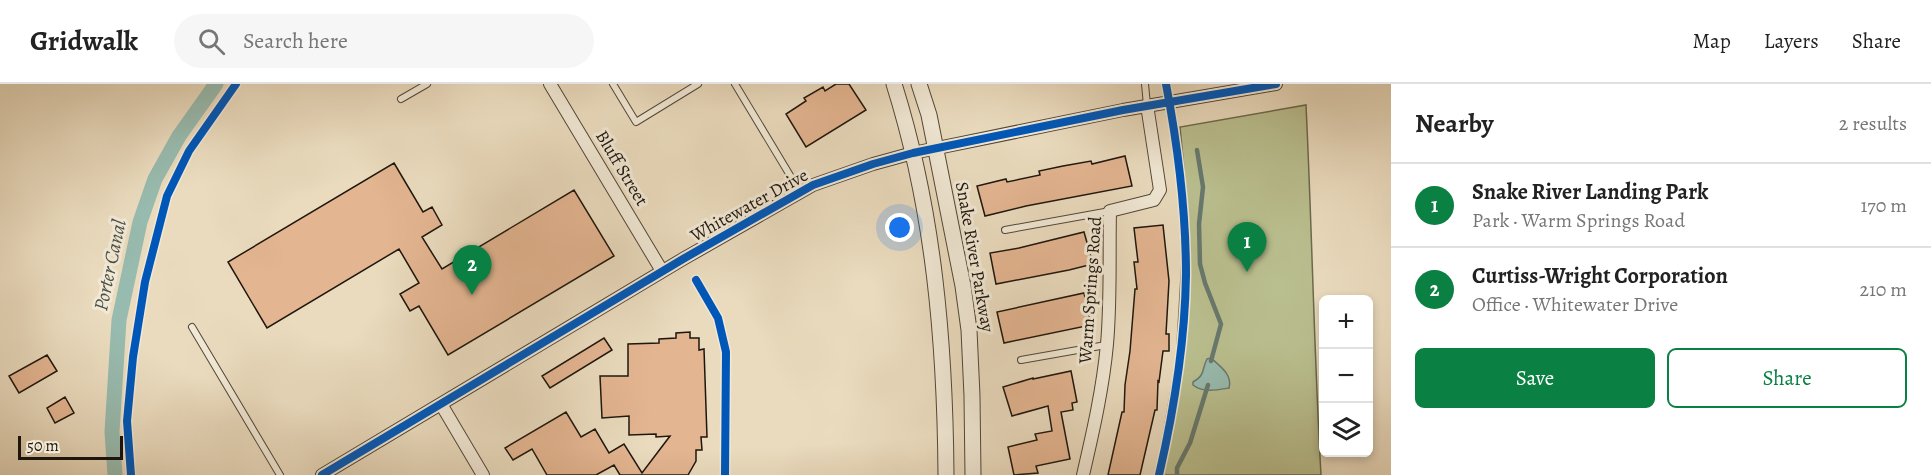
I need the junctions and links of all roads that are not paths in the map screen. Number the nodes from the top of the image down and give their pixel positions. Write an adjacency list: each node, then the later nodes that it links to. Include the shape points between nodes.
1 (427, 84): 10 (lane)
2 (550, 84): 17 (street, Bluff Street)
3 (698, 84): 9 (lane, via 636,122)
4 (735, 84): 14 (lane)
5 (894, 84): 13 (street)
6 (920, 84): 12 (street, Snake River Parkway)
7 (1144, 84): 11 (lane)
8 (1276, 84): 11 (street, Whitewater Drive)
9 (614, 85)
10 (401, 99)
11 (1147, 105): 12 (street, Whitewater Drive); 15 (street, Warm Springs Road, via 1160,190 1154,200)
12 (936, 149): 13 (street, Whitewater Drive); 26 (street, Snake River Parkway, via 969,330)
13 (913, 153): 14 (street, Whitewater Drive, via 838,175); 25 (street, via 940,313)
14 (800, 192): 17 (street, Whitewater Drive)
15 (1110, 211): 16 (lane); 19 (street, Warm Springs Road)
16 (1005, 230)
17 (662, 272): 21 (street, Whitewater Drive)
18 (192, 327): 22 (lane)
19 (1107, 345): 20 (lane); 27 (street, Warm Springs Road)
20 (1021, 360)
21 (441, 404): 23 (street, Whitewater Drive); 24 (street)
22 (280, 475)
23 (322, 475)
24 (483, 475)
25 (946, 475)
26 (973, 475)
27 (1083, 475)

